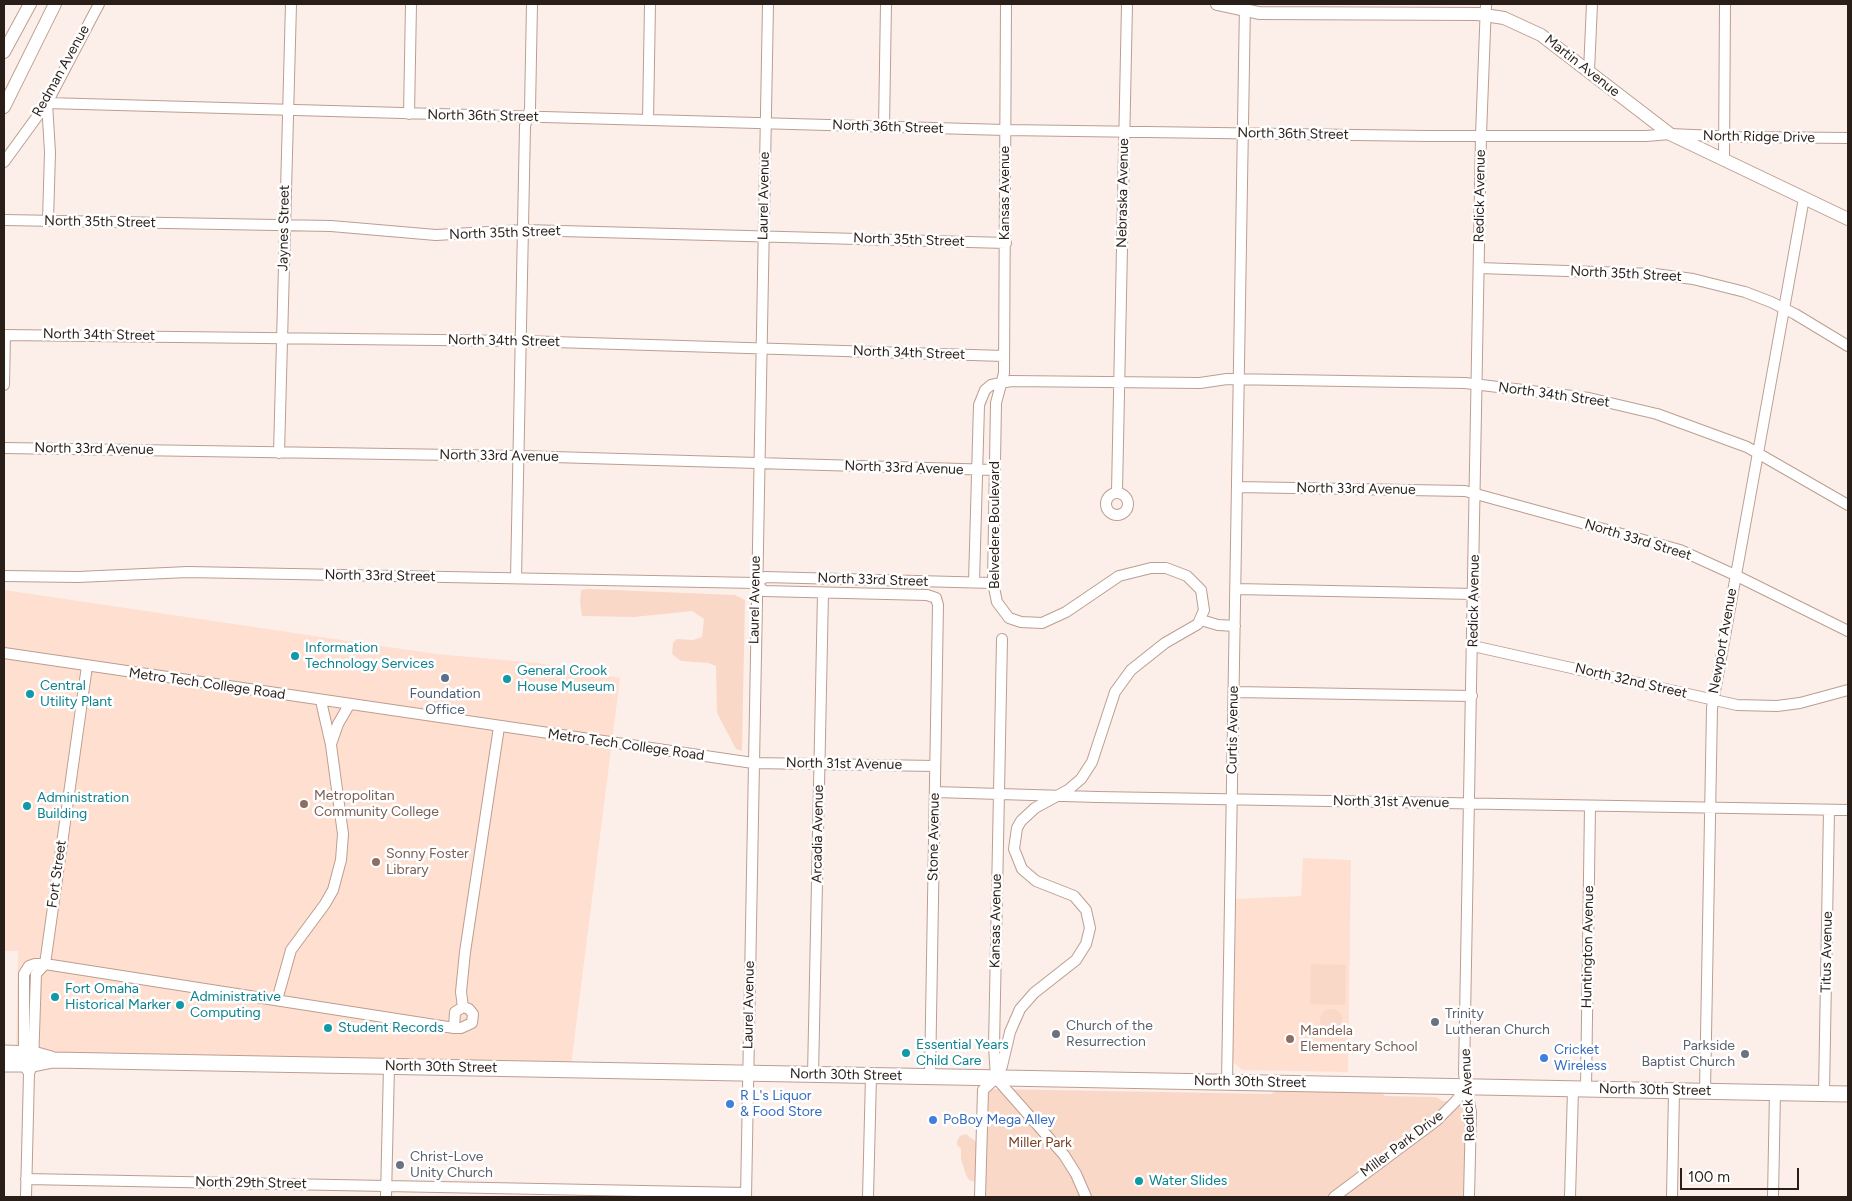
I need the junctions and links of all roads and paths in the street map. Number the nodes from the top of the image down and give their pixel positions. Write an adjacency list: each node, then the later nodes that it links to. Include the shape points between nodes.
1 (30, 4): 17 (main road)
2 (55, 4): 20 (main road)
3 (98, 4): 19 (street, Redman Avenue)
4 (291, 4): 21 (street, Jaynes Street)
5 (411, 4): 22 (street)
6 (532, 4): 23 (street)
7 (650, 4): 24 (street)
8 (768, 4): 25 (street, Laurel Avenue)
9 (886, 4): 26 (street)
10 (1006, 4): 27 (street, Kansas Avenue)
11 (1127, 4): 28 (street, Nebraska Avenue)
12 (1217, 4): 15 (main road, Martin Avenue)
13 (1592, 4): 18 (street)
14 (1725, 4): 32 (street)
15 (1245, 7): 16 (main road, Martin Avenue, via 1277,13); 29 (street)
16 (1486, 9): 18 (main road, Martin Avenue, via 1533,30); 30 (street, Redick Avenue)
17 (4, 52)
18 (1589, 71): 31 (main road, Martin Avenue)
19 (47, 104): 21 (street, North 36th Street); 35 (street, Redman Avenue); 39 (street, via 50,152)
20 (4, 107)
21 (288, 110): 22 (street, North 36th Street); 40 (street, Jaynes Street)
22 (409, 114): 23 (street, North 36th Street)
23 (528, 117): 24 (street, North 36th Street); 41 (street)
24 (648, 120): 25 (street, North 36th Street)
25 (765, 124): 26 (street, North 36th Street); 42 (street, Laurel Avenue)
26 (884, 127): 27 (street, North 36th Street)
27 (1005, 130): 28 (street, North 36th Street); 43 (street, Kansas Avenue)
28 (1124, 132): 29 (street, North 36th Street); 53 (street, Nebraska Avenue)
29 (1244, 134): 30 (street, North 36th Street); 52 (street)
30 (1481, 134): 31 (street, North 36th Street); 44 (street, Redick Avenue)
31 (1670, 134): 32 (street, North Ridge Drive); 34 (main road, North 36th Street)
32 (1724, 137): 33 (street, North Ridge Drive); 34 (street)
33 (1848, 138)
34 (1724, 158): 36 (main road)
35 (4, 162)
36 (1804, 198): 37 (main road); 45 (street, Newport Avenue)
37 (1848, 219)
38 (4, 220): 39 (street, North 35th Street)
39 (48, 221): 40 (street, North 35th Street)
40 (284, 225): 41 (street, North 35th Street, via 361,228 436,236); 47 (street, Jaynes Street)
41 (524, 230): 42 (street, North 35th Street); 48 (street)
42 (762, 236): 43 (street, North 35th Street); 50 (street, Laurel Avenue)
43 (1006, 242): 51 (street, Kansas Avenue)
44 (1479, 268): 45 (street, North 35th Street, via 1675,276 1745,292); 55 (street, Redick Avenue)
45 (1784, 309): 49 (street, North 35th Street); 59 (street, Newport Avenue)
46 (4, 335): 47 (street, North 34th Street); 56 (street)
47 (282, 338): 48 (street, North 34th Street); 58 (street, Jaynes Street)
48 (522, 341): 50 (street, North 34th Street); 60 (street)
49 (1848, 346)
50 (760, 348): 51 (street, North 34th Street); 61 (street, Laurel Avenue)
51 (1004, 356): 54 (street, Kansas Avenue)
52 (1237, 379): 53 (street, via 1200,383); 55 (street, North 34th Street); 64 (street, Curtis Avenue)
53 (1118, 382): 54 (street); 65 (street, Nebraska Avenue)
54 (1001, 383): 62 (street, via 985,390 979,405); 63 (street, Belvedere Boulevard, via 996,403)
55 (1477, 384): 59 (street, North 34th Street, via 1628,406 1711,432); 66 (street, Redick Avenue)
56 (4, 385)
57 (4, 448): 58 (street, North 33rd Avenue)
58 (279, 453): 60 (street, North 33rd Avenue)
59 (1757, 454): 67 (street, North 34th Street); 68 (street, Newport Avenue)
60 (520, 456): 61 (street, North 33rd Avenue); 70 (street)
61 (758, 464): 62 (street, North 33rd Avenue); 72 (street, Laurel Avenue)
62 (976, 470): 63 (street, North 33rd Avenue); 71 (street)
63 (995, 470): 73 (street, Belvedere Boulevard)
64 (1238, 486): 66 (street, North 33rd Avenue, via 1465,491); 74 (street, Curtis Avenue)
65 (1117, 491)
66 (1475, 494): 68 (street, North 33rd Street, via 1661,544); 76 (street, Redick Avenue)
67 (1848, 504)
68 (1735, 575): 80 (street, North 33rd Street); 89 (street, Newport Avenue)
69 (4, 576): 70 (street, North 33rd Street, via 78,577 188,572)
70 (516, 578): 72 (street, North 33rd Street)
71 (974, 582): 72 (street, North 33rd Street, via 765,577); 73 (street, North 33rd Street)
72 (756, 583): 75 (street, North 33rd Street, via 764,591); 93 (street, Laurel Avenue)
73 (993, 583): 78 (street, Belvedere Boulevard, via 996,602 1009,618 1042,623 1066,612 1120,576 1143,569 1166,568 1182,572 1201,590 1204,610)
74 (1236, 589): 76 (street); 79 (street, Curtis Avenue)
75 (823, 592): 77 (street, North 33rd Street, via 928,595); 94 (street, Arcadia Avenue)
76 (1474, 594): 82 (street, Redick Avenue)
77 (936, 598): 95 (street, Stone Avenue)
78 (1201, 620): 79 (street); 98 (street, via 1131,670 1116,692 1092,762 1077,783)
79 (1235, 626): 86 (street, Curtis Avenue)
80 (1848, 631)
81 (1002, 639): 97 (street, Kansas Avenue)
82 (1473, 646): 87 (street, Redick Avenue); 89 (street, North 32nd Street)
83 (4, 653): 84 (street, Metro Tech College Road)
84 (87, 666): 88 (street, Metro Tech College Road); 105 (street, Fort Street)
85 (1848, 690): 89 (street, North 32nd Street, via 1818,700 1777,706 1737,705)
86 (1234, 692): 87 (street); 99 (street, Curtis Avenue)
87 (1472, 696): 100 (street, Redick Avenue)
88 (321, 700): 90 (street, Metro Tech College Road); 92 (street)
89 (1713, 700): 102 (street, Newport Avenue)
90 (349, 705): 91 (street, Metro Tech College Road); 92 (street)
91 (500, 726): 93 (street, Metro Tech College Road); 107 (street, via 465,952 461,992)
92 (331, 745): 106 (street, via 343,834 342,860 333,890 291,950)
93 (753, 763): 94 (street, North 31st Avenue); 113 (street, Laurel Avenue)
94 (819, 764): 95 (street, North 31st Avenue); 114 (street, Arcadia Avenue)
95 (935, 766): 96 (street, Stone Avenue)
96 (935, 792): 97 (street, North 31st Avenue); 116 (street, Stone Avenue)
97 (999, 793): 98 (street, North 31st Avenue); 117 (street, Kansas Avenue)
98 (1058, 795): 99 (street, North 31st Avenue); 117 (street, via 1035,808 1021,821 1014,836 1014,849 1020,866 1028,875 1042,884 1067,892 1080,902 1089,919 1088,938 1076,960 1034,993 1020,1009)
99 (1232, 799): 100 (street, North 31st Avenue); 118 (street, Curtis Avenue)
100 (1470, 804): 101 (street, North 31st Avenue); 119 (street, Redick Avenue)
101 (1590, 806): 102 (street, North 31st Avenue); 120 (street, Huntington Avenue)
102 (1710, 807): 103 (street, North 31st Avenue); 122 (street, Newport Avenue)
103 (1829, 810): 104 (street, North 31st Avenue); 124 (street, Titus Avenue)
104 (1848, 810)
105 (45, 964): 106 (street); 110 (street, Fort Street, via 36,974)
106 (277, 1000): 108 (street)
107 (463, 1007): 108 (street, via 455,1012); 108 (street, via 473,1014 472,1023 468,1027)
108 (454, 1028)
109 (4, 1053): 110 (highway, North 30th Street)
110 (28, 1062): 111 (highway, North 30th Street); 112 (highway, North 30th Street); 126 (street, Fort Street)
111 (4, 1064)
112 (388, 1066): 113 (highway, North 30th Street); 127 (street)
113 (748, 1073): 114 (highway, North 30th Street); 128 (street, Laurel Avenue)
114 (813, 1075): 115 (highway, North 30th Street)
115 (870, 1076): 116 (highway, North 30th Street); 131 (street)
116 (930, 1077): 117 (highway, North 30th Street)
117 (996, 1078): 118 (highway, North 30th Street); 132 (street, via 982,1092); 133 (street, via 1064,1155)
118 (1227, 1082): 119 (highway, North 30th Street)
119 (1466, 1087): 120 (highway, North 30th Street); 134 (street, Miller Park Drive, via 1439,1118); 135 (street, Redick Avenue, via 1471,1111)
120 (1579, 1089): 121 (highway, North 30th Street); 136 (street, Huntington Avenue)
121 (1674, 1091): 122 (highway, North 30th Street); 137 (street)
122 (1705, 1091): 123 (highway, North 30th Street)
123 (1775, 1092): 124 (highway, North 30th Street); 138 (street)
124 (1824, 1093): 125 (highway, North 30th Street)
125 (1848, 1094)
126 (26, 1179): 127 (street, North 29th Street); 129 (street, Fort Street)
127 (386, 1186): 128 (street, North 29th Street); 130 (street)
128 (746, 1195)
129 (26, 1197)
130 (386, 1197)
131 (868, 1197)
132 (980, 1197)
133 (1086, 1197)
134 (1334, 1197)
135 (1469, 1197)
136 (1570, 1197)
137 (1672, 1197)
138 (1773, 1197)

